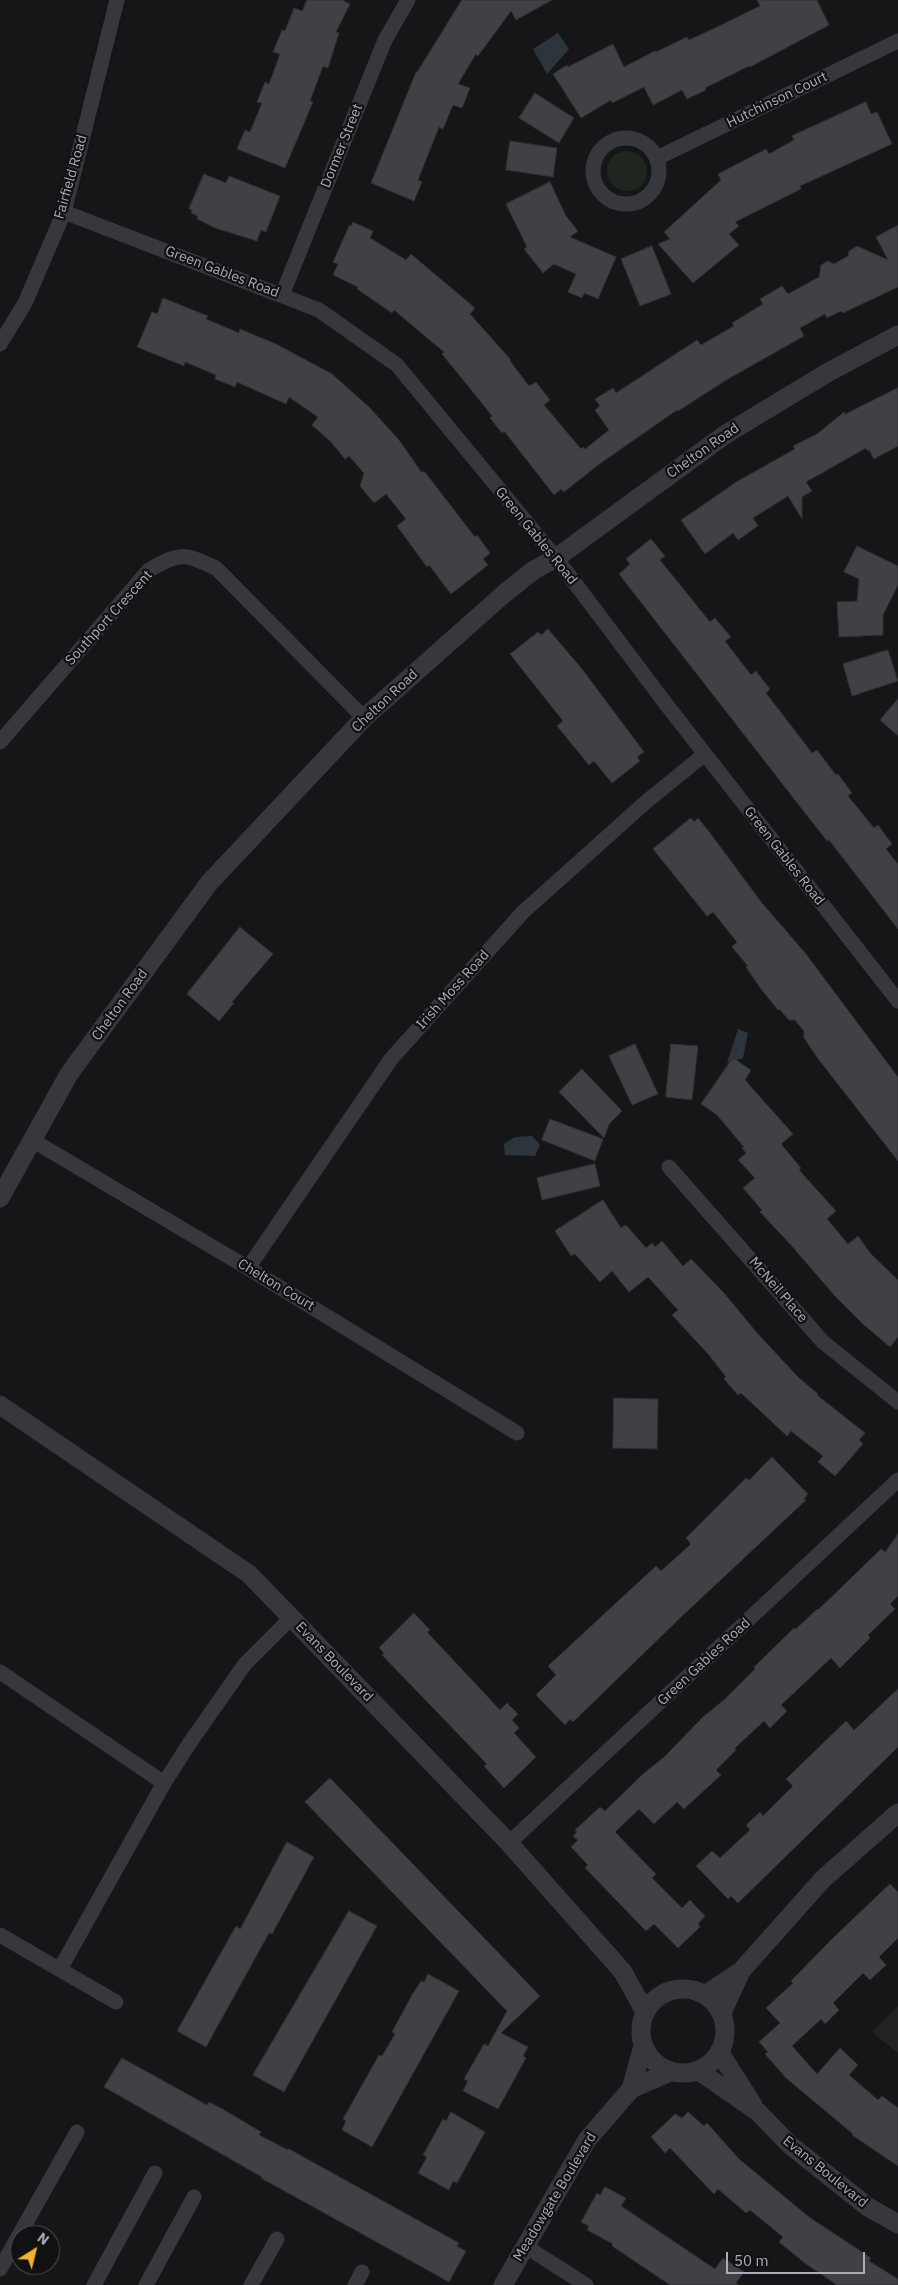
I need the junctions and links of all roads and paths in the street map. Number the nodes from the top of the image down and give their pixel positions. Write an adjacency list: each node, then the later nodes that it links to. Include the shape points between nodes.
1 (118, 0): 5 (street, Fairfield Road)
2 (408, 0): 6 (street, Dormer Street, via 384,40)
3 (898, 41): 4 (street, Hutchinson Court)
4 (656, 158): 4 (street, via 651,149 637,140 621,138 611,141 602,148 592,166 597,188 604,197 624,205 646,198 658,180)
5 (64, 212): 6 (street, Green Gables Road); 8 (street, Fairfield Road, via 25,303)
6 (282, 296): 9 (street, Green Gables Road, via 318,310 397,365)
7 (898, 335): 9 (street, Chelton Road, via 826,373 726,434)
8 (0, 344)
9 (556, 558): 10 (street, Chelton Road, via 534,570 505,593); 12 (street, Green Gables Road)
10 (364, 718): 11 (street, Southport Crescent, via 216,568 190,556 171,558 149,570); 14 (street, Chelton Road, via 209,883 69,1074)
11 (0, 742)
12 (705, 754): 13 (street, Green Gables Road); 17 (street, Irish Moss Road, via 523,912 391,1059)
13 (898, 1001)
14 (32, 1140): 16 (street, Chelton Road); 17 (street, Chelton Court)
15 (670, 1167): 18 (street, McNeil Place, via 823,1342)
16 (0, 1198)
17 (248, 1268): 20 (street, Chelton Court)
18 (898, 1402)
19 (0, 1405): 22 (street, Evans Boulevard, via 250,1574)
20 (517, 1433)
21 (898, 1480): 26 (street, Green Gables Road)
22 (291, 1618): 24 (street, via 245,1664); 26 (street, Evans Boulevard)
23 (0, 1672): 24 (street)
24 (164, 1783): 28 (street)
25 (898, 1813): 29 (street, via 823,1879)
26 (509, 1843): 30 (street, Evans Boulevard)
27 (0, 1936): 28 (street)
28 (60, 1969): 33 (street)
29 (741, 1971): 32 (street); 35 (street)
30 (623, 1972): 31 (street, Evans Boulevard); 34 (street, Evans Boulevard)
31 (660, 1995): 32 (street, via 683,1989); 34 (street)
32 (705, 1995): 35 (street)
33 (116, 2002)
34 (645, 2012): 36 (street, via 641,2023)
35 (722, 2014): 37 (street, via 726,2027)
36 (644, 2046): 39 (street, via 657,2065); 40 (street, Meadowgate Boulevard)
37 (720, 2053): 38 (street); 41 (street, Evans Boulevard)
38 (699, 2071): 39 (street); 41 (street, Evans Boulevard)
39 (670, 2072): 40 (street, Meadowgate Boulevard)
40 (631, 2089): 47 (street, Meadowgate Boulevard, via 587,2140)
41 (758, 2112): 45 (street, Evans Boulevard, via 790,2145 868,2208)
42 (77, 2132): 48 (street)
43 (156, 2174): 49 (street)
44 (194, 2198): 50 (street)
45 (898, 2224)
46 (277, 2239): 51 (street)
47 (525, 2246): 52 (street, Meadowgate Boulevard); 53 (street)
48 (0, 2269)
49 (94, 2285)
50 (146, 2285)
51 (251, 2285)
52 (503, 2285)
53 (586, 2285)

